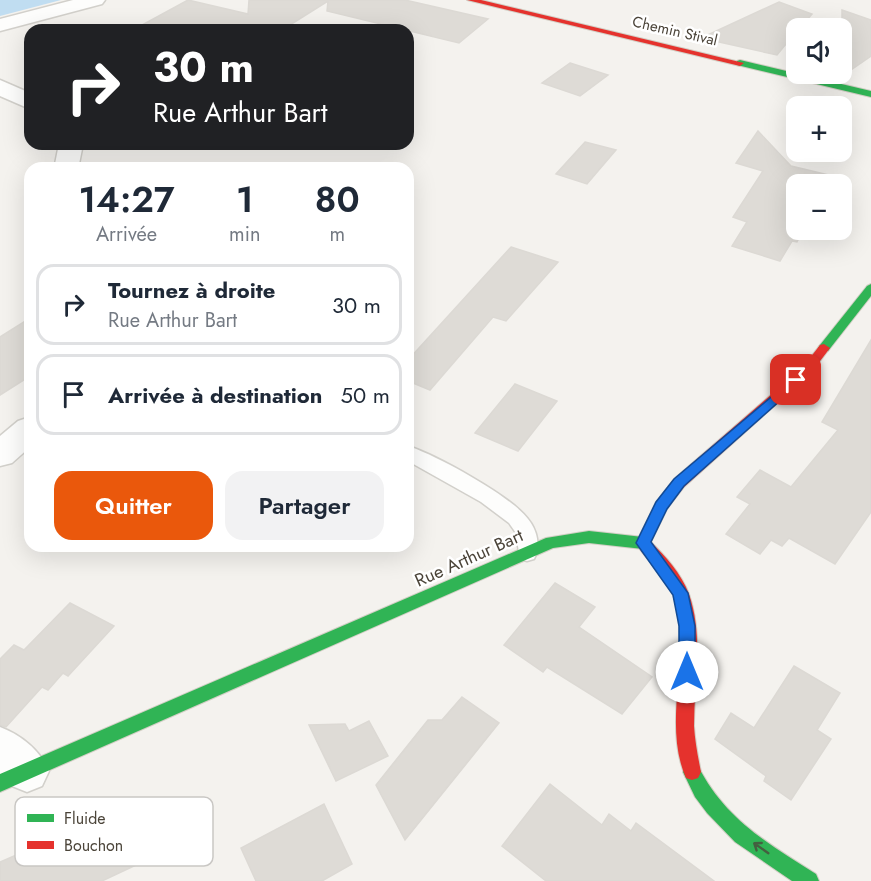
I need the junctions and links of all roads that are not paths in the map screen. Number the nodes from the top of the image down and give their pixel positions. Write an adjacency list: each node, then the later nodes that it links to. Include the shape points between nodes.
1 (94, 0): 3 (street)
2 (471, 0): 5 (street, Chemin Stival)
3 (0, 25)
4 (0, 87): 6 (street)
5 (871, 94)
6 (24, 99)
7 (871, 288): 11 (street, via 807,370 679,483 661,506)
8 (24, 434): 9 (street)
9 (0, 454)
10 (414, 456): 12 (lane, via 455,477 511,514 522,524 528,538)
11 (643, 543): 12 (street, Rue Arthur Bart, via 567,538); 14 (street, one-way to 11, via 719,817 700,791 686,741 685,606 674,582)
12 (526, 553): 13 (street, Rue Arthur Bart)
13 (9, 767)
14 (809, 881)

